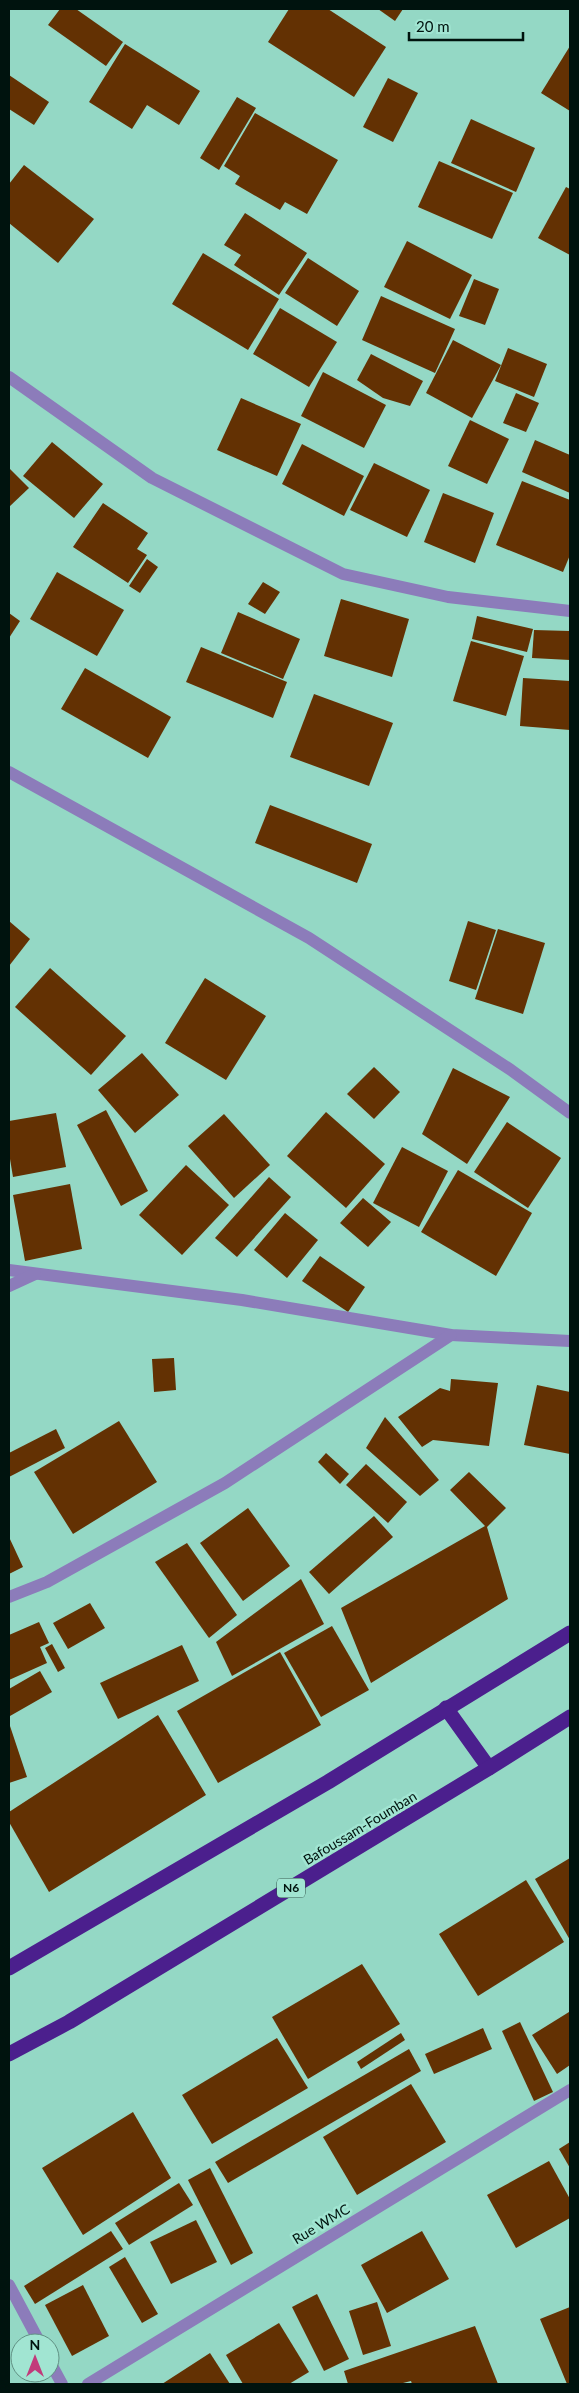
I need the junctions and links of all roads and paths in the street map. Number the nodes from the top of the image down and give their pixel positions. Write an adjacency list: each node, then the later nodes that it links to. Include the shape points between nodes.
1 (9, 377): 2 (street, via 152,478 343,574 448,597)
2 (570, 611)
3 (9, 772): 4 (street, via 309,938)
4 (570, 1112)
5 (9, 1270): 6 (street)
6 (36, 1274): 7 (street); 8 (street, via 242,1300)
7 (9, 1286)
8 (452, 1335): 9 (street); 10 (street, via 225,1483 47,1582)
9 (570, 1341)
10 (9, 1597)
11 (570, 1633): 12 (highway)
12 (446, 1708): 14 (highway); 15 (highway, via 328,1782)
13 (570, 1717): 14 (highway, Bafoussam-Foumban / N6)
14 (489, 1768): 16 (highway, Bafoussam-Foumban / N6, via 78,2017)
15 (9, 1968)
16 (9, 2054)
17 (570, 2090): 20 (street, Rue WMC)
18 (9, 2285): 19 (street)
19 (35, 2333)
20 (88, 2384)

